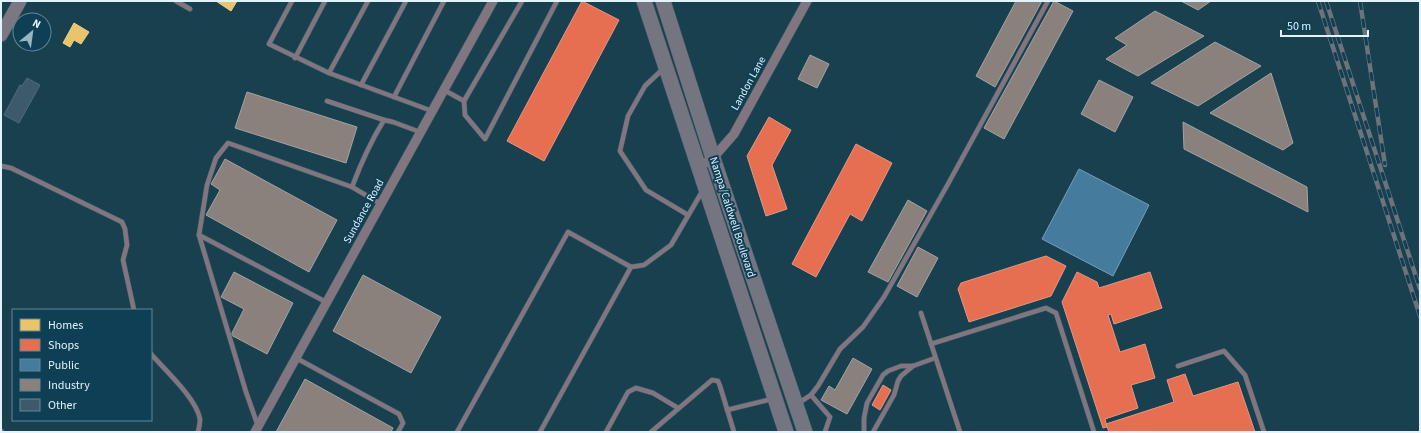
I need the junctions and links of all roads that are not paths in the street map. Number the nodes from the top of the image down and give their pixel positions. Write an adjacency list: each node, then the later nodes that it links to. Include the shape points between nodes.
1 (20, 1): 16 (street)
2 (176, 1): 15 (lane)
3 (292, 1): 17 (lane, via 269,44)
4 (326, 1): 17 (lane)
5 (368, 1): 19 (lane)
6 (406, 1): 20 (lane)
7 (444, 1): 22 (lane)
8 (493, 1): 21 (street, Sundance Road)
9 (522, 1): 24 (lane)
10 (557, 1): 24 (lane, via 485,139 465,115)
11 (644, 1): 18 (main road, Nampa/Caldwell Boulevard)
12 (663, 1): 28 (main road, Nampa/Caldwell Boulevard)
13 (807, 1): 28 (street, Landon Lane, via 734,134)
14 (1048, 1): 46 (lane, via 884,298 863,327 840,349)
15 (190, 9)
16 (1, 35)
17 (295, 58): 19 (lane)
18 (666, 66): 30 (main road, Nampa/Caldwell Boulevard); 34 (lane, via 645,86 628,116 620,151 646,190)
19 (329, 73): 20 (lane)
20 (361, 85): 22 (lane)
21 (444, 90): 24 (lane); 25 (street, Sundance Road)
22 (394, 97): 25 (lane)
23 (327, 101): 26 (lane)
24 (464, 101)
25 (432, 111): 27 (street, Sundance Road)
26 (384, 120): 27 (lane); 32 (lane, via 363,159)
27 (420, 132): 33 (street, Sundance Road)
28 (713, 158): 30 (street, Landon Lane); 48 (main road, Nampa/Caldwell Boulevard)
29 (1, 166): 38 (lane, via 11,168 122,222 126,245 123,260)
30 (699, 167): 31 (main road, Nampa/Caldwell Boulevard)
31 (705, 186): 34 (lane); 47 (main road, Nampa/Caldwell Boulevard)
32 (352, 187): 33 (lane); 35 (lane, via 228,143 216,158)
33 (381, 204): 37 (street, Sundance Road)
34 (688, 215): 36 (lane, via 671,245 644,265)
35 (199, 234): 37 (lane); 51 (lane)
36 (631, 267): 54 (lane, via 568,232); 55 (lane)
37 (326, 302): 42 (street, Sundance Road)
38 (134, 309)
39 (921, 313): 40 (lane)
40 (931, 344): 43 (lane); 65 (lane, via 1046,308 1056,313)
41 (152, 355): 52 (lane, via 186,393 194,406 200,420)
42 (296, 358): 51 (street, Sundance Road); 53 (lane, via 400,414 403,423)
43 (935, 358): 44 (lane); 64 (lane)
44 (912, 366): 62 (lane, via 901,366 883,375 867,403); 63 (lane, via 898,381 894,395)
45 (1178, 366): 66 (lane, via 1224,351 1245,375)
46 (811, 395): 48 (lane); 61 (lane, via 830,417)
47 (775, 398): 50 (lane); 59 (main road, Nampa/Caldwell Boulevard)
48 (796, 404): 60 (main road, Nampa/Caldwell Boulevard)
49 (678, 408): 50 (lane, via 712,380 718,381); 56 (lane, via 636,388 628,392); 57 (lane)
50 (727, 410): 58 (lane)
51 (256, 429)
52 (198, 432)
53 (398, 432)
54 (457, 432)
55 (540, 432)
56 (606, 432)
57 (651, 432)
58 (734, 432)
59 (786, 432)
60 (805, 432)
61 (825, 432)
62 (864, 432)
63 (874, 432)
64 (960, 432)
65 (1094, 432)
66 (1264, 432)

